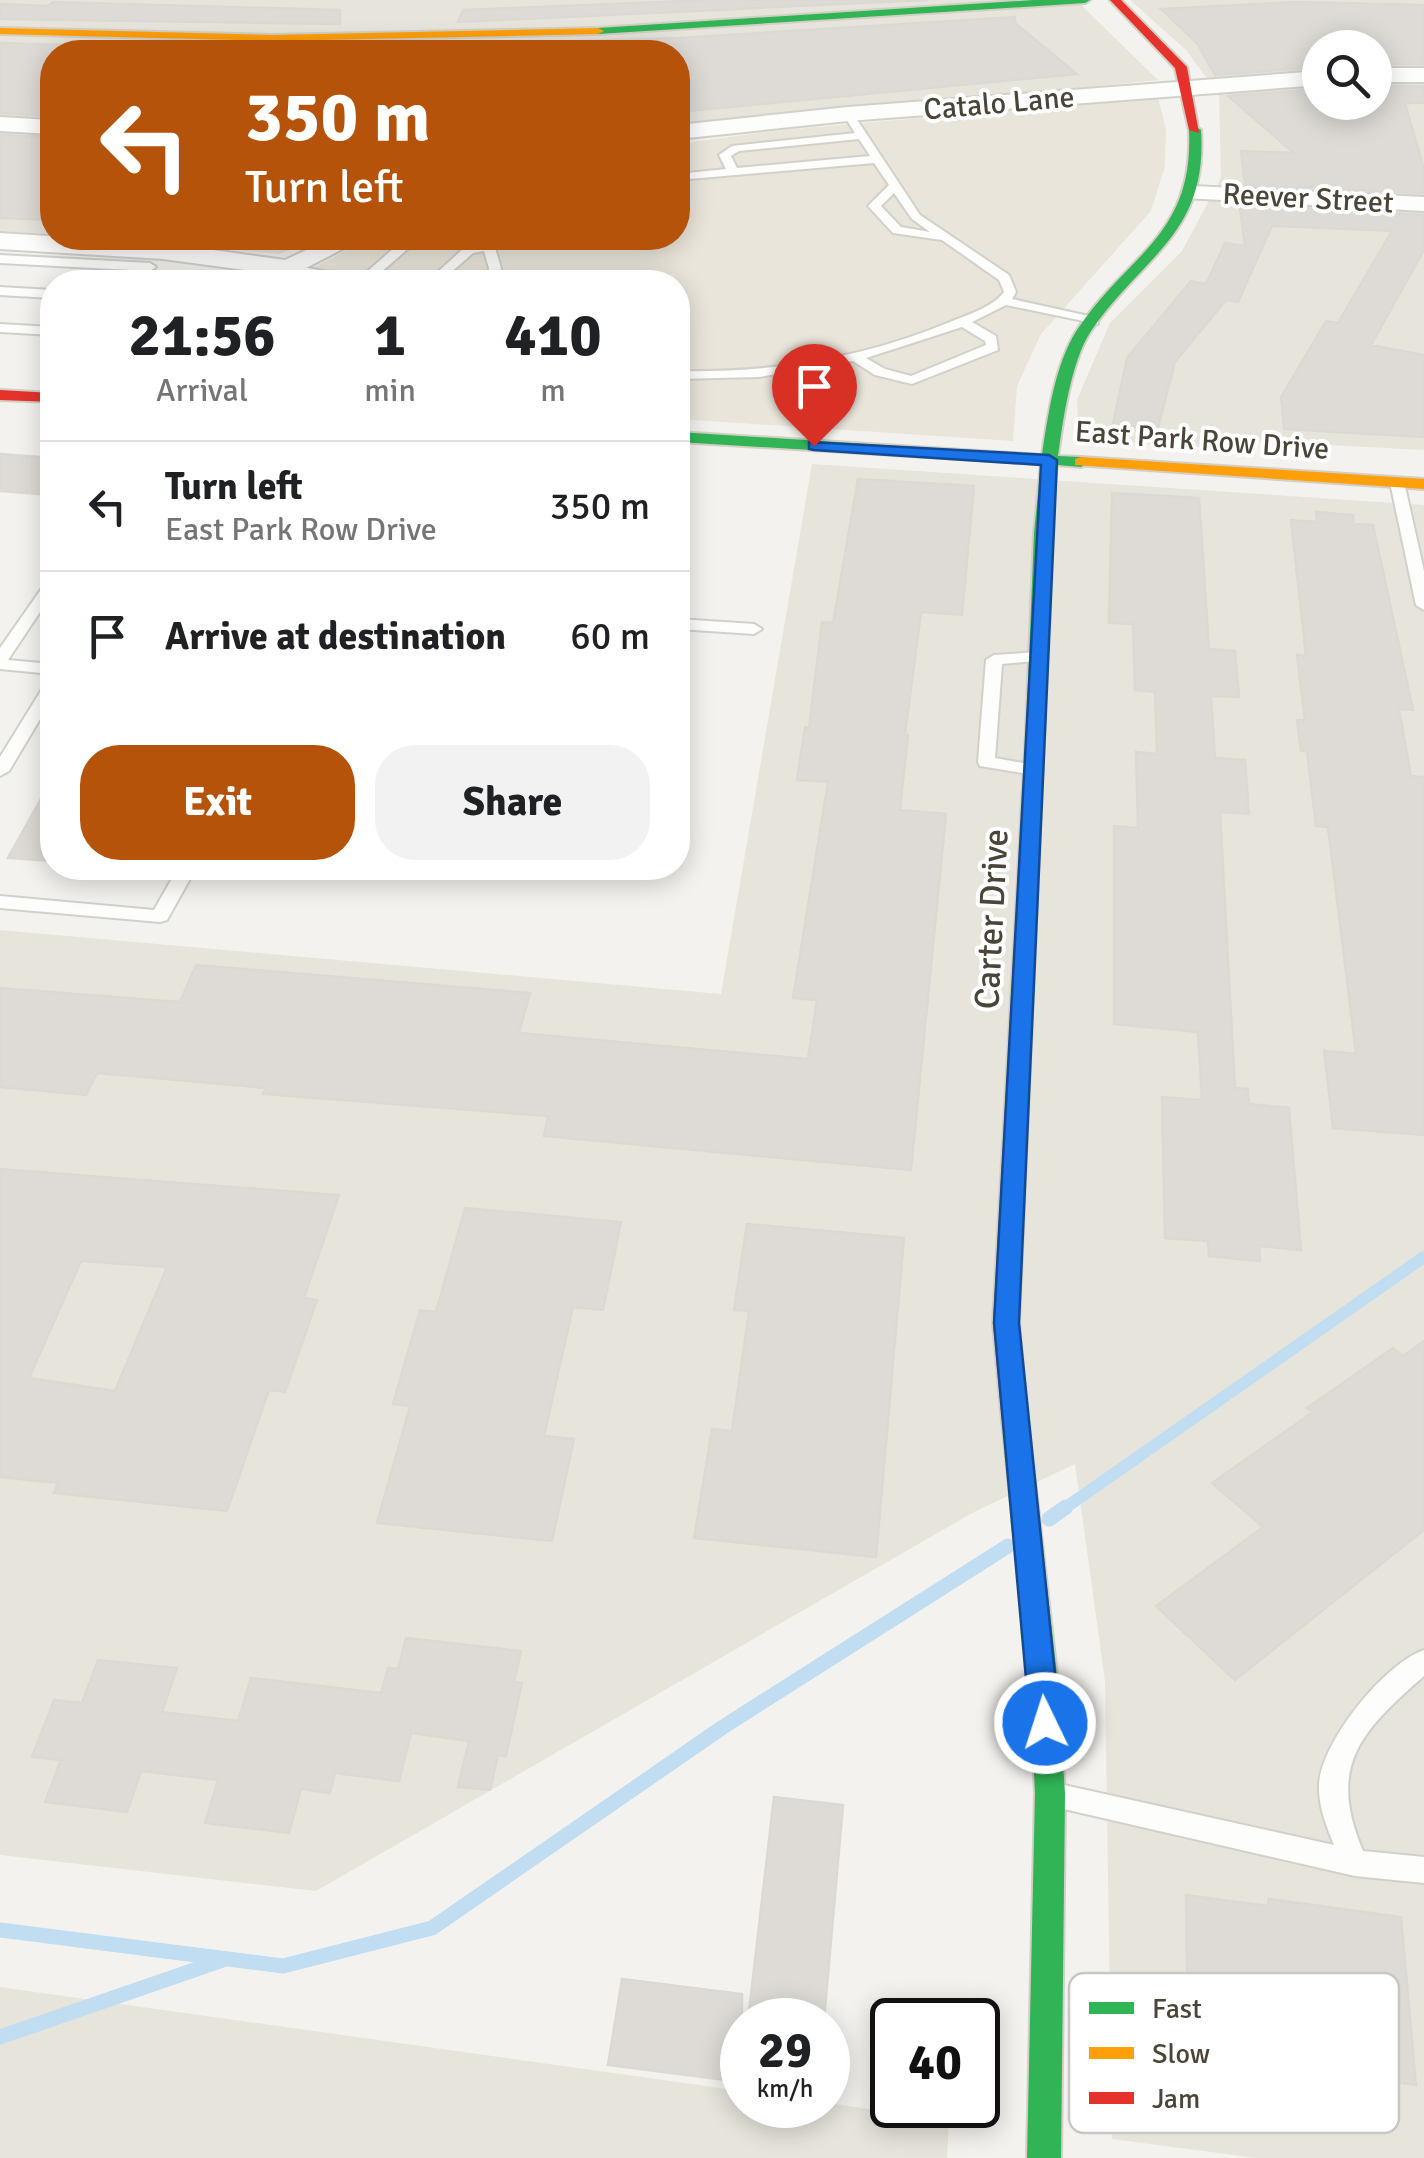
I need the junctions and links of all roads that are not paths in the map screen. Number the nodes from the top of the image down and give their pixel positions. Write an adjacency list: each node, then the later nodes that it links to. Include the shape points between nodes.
1 (1084, 0): 5 (street, via 801,23)
2 (1115, 0): 9 (street, Carter Drive, via 1181,67)
3 (0, 32): 4 (street)
4 (263, 40)
5 (354, 40)
6 (1392, 75): 7 (street)
7 (1424, 75)
8 (1302, 79): 9 (street, Catalo Lane)
9 (1184, 88): 10 (street, Catalo Lane); 19 (street, Carter Drive, via 1196,134)
10 (848, 114): 13 (street, Catalo Lane); 14 (lane)
11 (0, 124): 12 (street)
12 (40, 126)
13 (690, 131)
14 (861, 136): 15 (lane); 16 (lane, via 736,148 725,155)
15 (877, 159): 16 (lane); 18 (lane)
16 (733, 172): 17 (lane)
17 (690, 176)
18 (895, 186): 21 (lane); 21 (lane, via 874,206 898,230)
19 (1193, 193): 20 (street, Reever Street); 39 (street, Carter Drive, via 1174,229)
20 (1424, 204)
21 (940, 237): 38 (lane, via 1004,278 1010,292)
22 (0, 241): 23 (street)
23 (40, 246)
24 (78, 250): 29 (street)
25 (325, 250): 30 (street)
26 (399, 250): 34 (lane)
27 (468, 250): 35 (lane)
28 (0, 259): 29 (lane)
29 (157, 259): 30 (street); 31 (lane)
30 (287, 268): 32 (street); 33 (lane)
31 (148, 270)
32 (283, 270)
33 (298, 270)
34 (376, 270)
35 (446, 270)
36 (0, 292): 37 (lane)
37 (40, 294)
38 (1004, 300): 39 (lane); 40 (lane)
39 (1094, 320): 48 (street, Carter Drive, via 1081,334 1058,394)
40 (963, 322): 43 (lane); 43 (lane, via 993,347 912,380)
41 (0, 328): 42 (lane)
42 (40, 330)
43 (852, 355): 44 (lane, via 770,374)
44 (690, 375)
45 (0, 395): 46 (street)
46 (40, 397)
47 (690, 438): 48 (street, East Park Row Drive)
48 (1049, 460): 49 (street, East Park Row Drive); 55 (street, Carter Drive)
49 (1397, 482): 50 (street, East Park Row Drive); 52 (lane)
50 (1424, 484)
51 (40, 602): 56 (lane)
52 (1424, 605)
53 (690, 625): 54 (lane)
54 (754, 629)
55 (1040, 657): 60 (street, Carter Drive); 60 (lane, via 994,660 986,762)
56 (0, 662): 57 (lane)
57 (40, 668)
58 (40, 706): 59 (lane)
59 (0, 771)
60 (1037, 771): 64 (street, Carter Drive, via 1006,1323)
61 (180, 880): 62 (lane, via 160,916)
62 (0, 902)
63 (1424, 1661): 65 (lane, via 1348,1743 1332,1778 1339,1828)
64 (1050, 1794): 65 (lane); 67 (street, Carter Drive)
65 (1355, 1863): 66 (lane)
66 (1424, 1870)
67 (1044, 2158)

